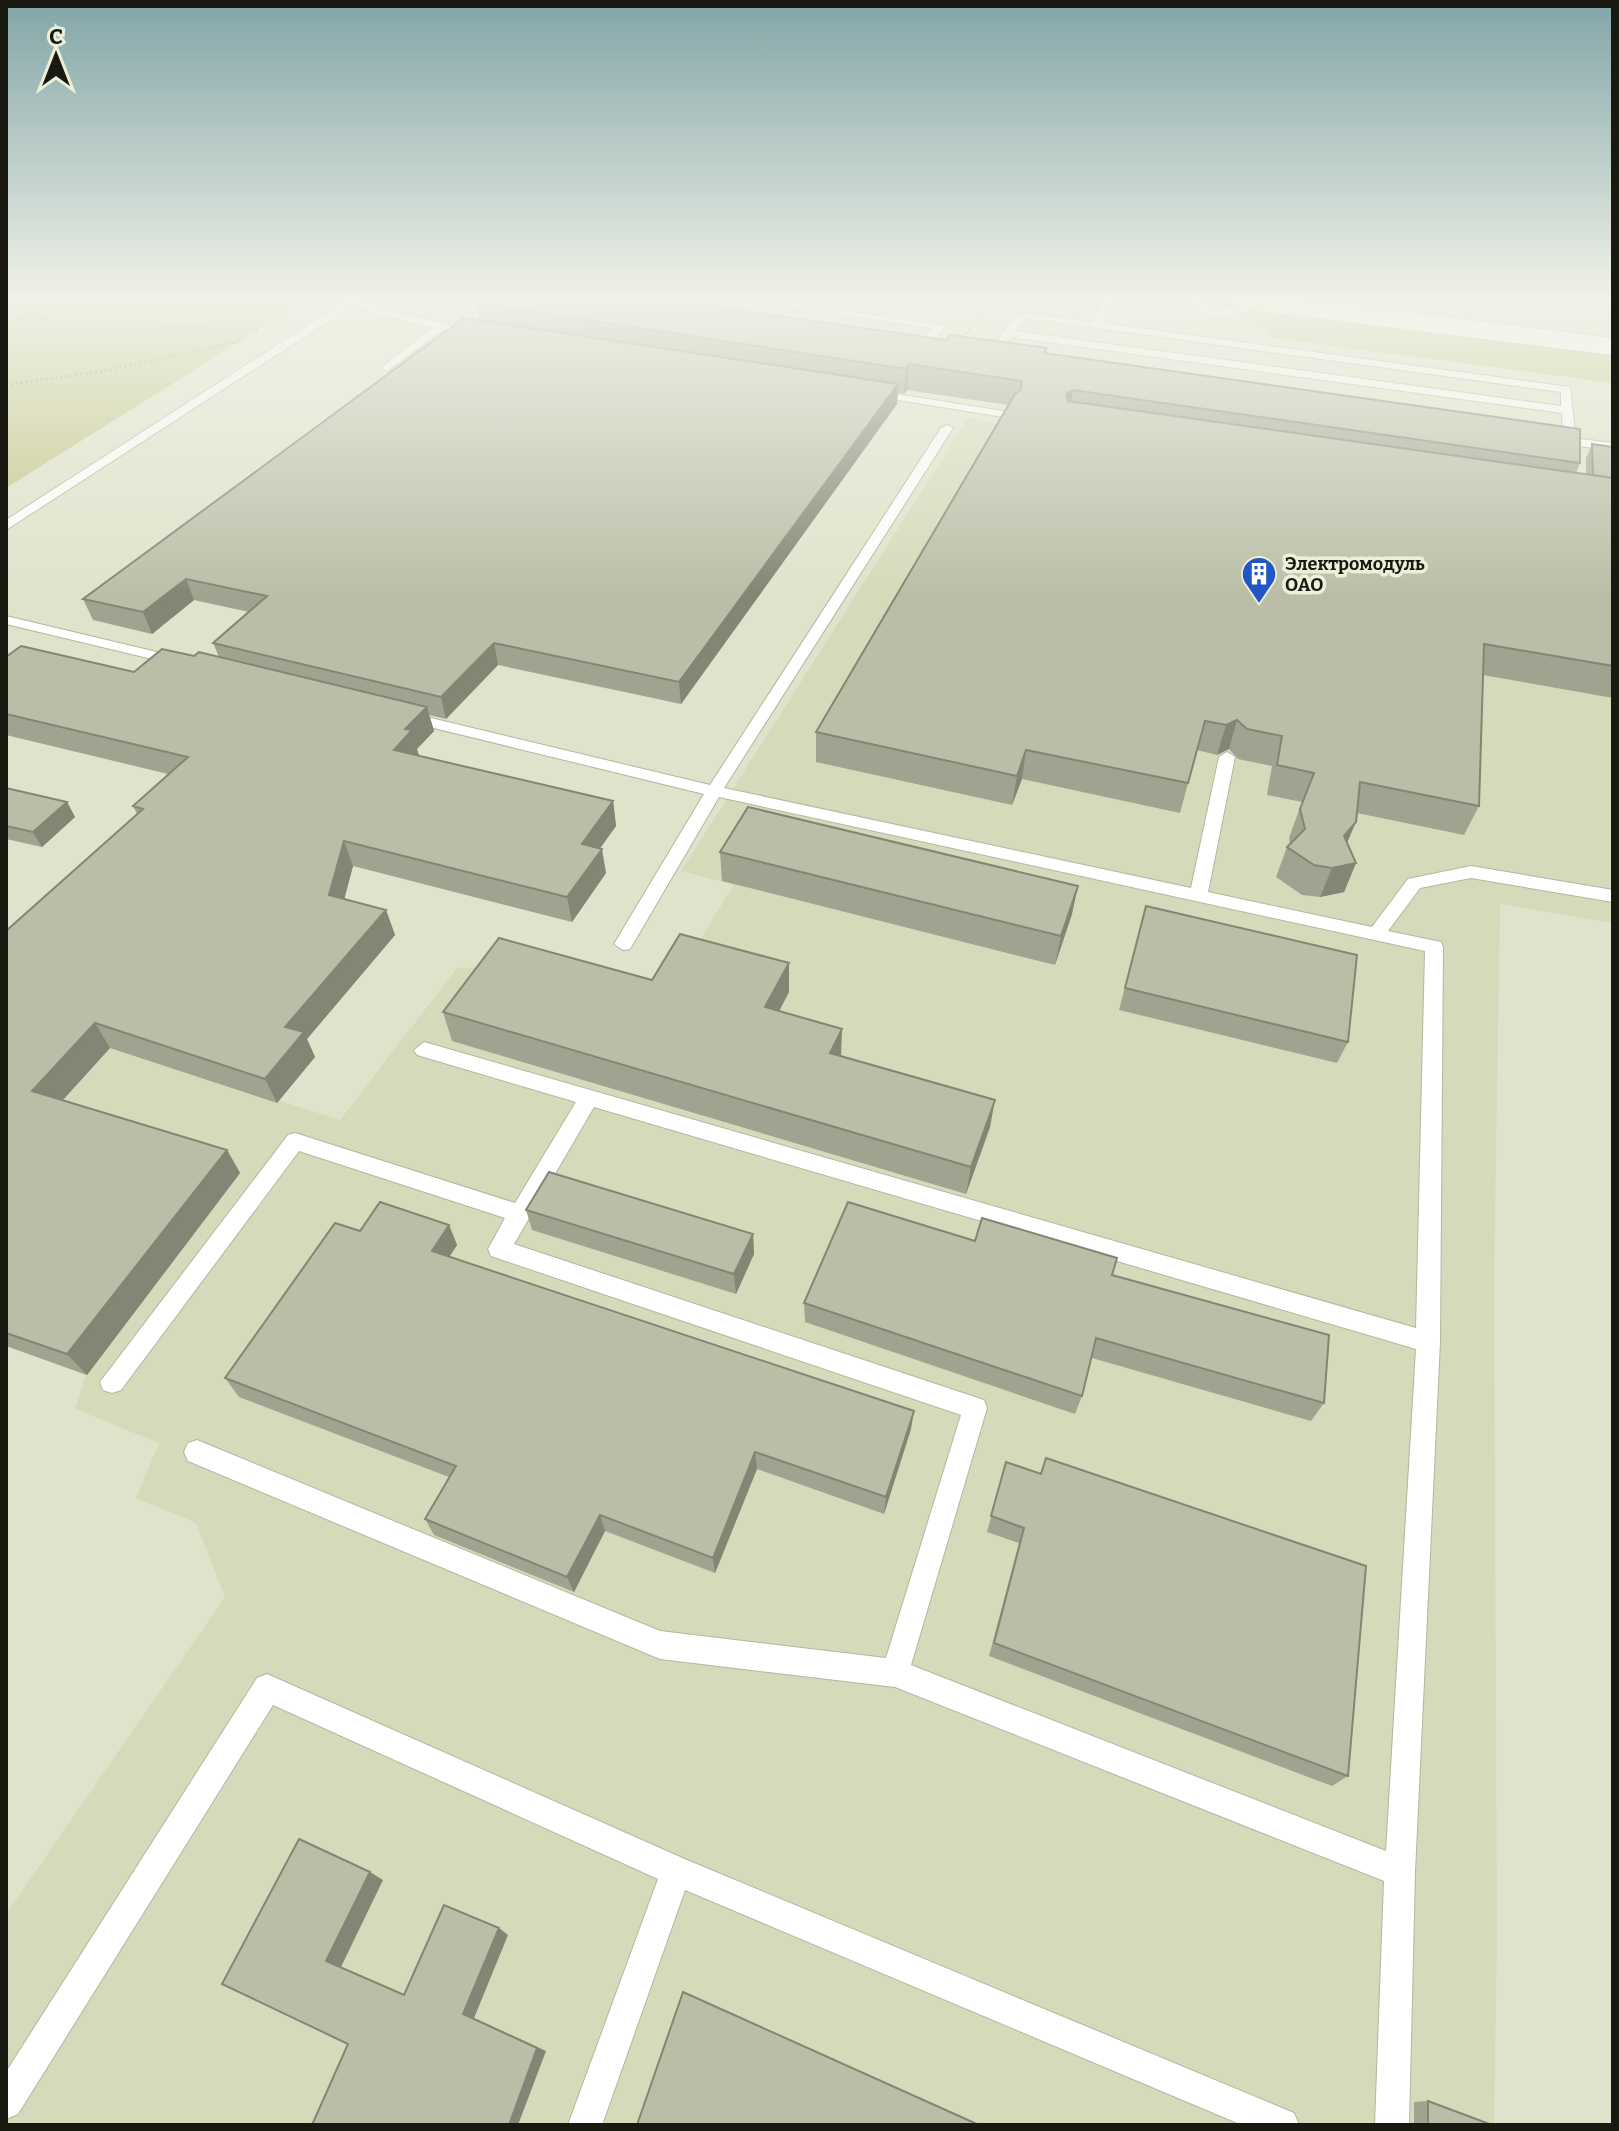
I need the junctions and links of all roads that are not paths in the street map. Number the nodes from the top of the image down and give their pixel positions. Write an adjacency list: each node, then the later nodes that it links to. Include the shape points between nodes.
1 (207, 395): 11 (lane)
2 (885, 395): 6 (lane)
3 (1461, 395): 5 (lane)
4 (1566, 395): 5 (lane)
5 (1567, 410): 8 (lane, via 1569,433)
6 (1009, 415)
7 (947, 428): 16 (lane)
8 (1577, 442): 9 (lane); 10 (lane)
9 (1613, 447)
10 (1577, 461)
11 (6, 526)
12 (6, 620): 13 (lane)
13 (191, 665)
14 (391, 713): 16 (lane)
15 (1227, 757): 18 (lane)
16 (714, 791): 18 (lane); 20 (lane)
17 (1613, 896): 19 (lane, via 1471,872 1414,883)
18 (1198, 897): 19 (lane)
19 (1377, 933): 24 (lane, via 1434,947)
20 (623, 944)
21 (424, 1050): 22 (lane)
22 (588, 1099): 23 (lane); 24 (lane)
23 (520, 1214): 25 (lane, via 295,1141); 27 (lane, via 499,1249 975,1408)
24 (1428, 1342): 29 (lane)
25 (112, 1382)
26 (197, 1452): 27 (lane, via 660,1645)
27 (895, 1673): 29 (lane)
28 (676, 1871): 30 (lane, via 267,1688); 31 (lane); 32 (lane)
29 (1400, 1872): 33 (lane)
30 (6, 2102)
31 (585, 2125)
32 (1282, 2125)
33 (1392, 2125)

